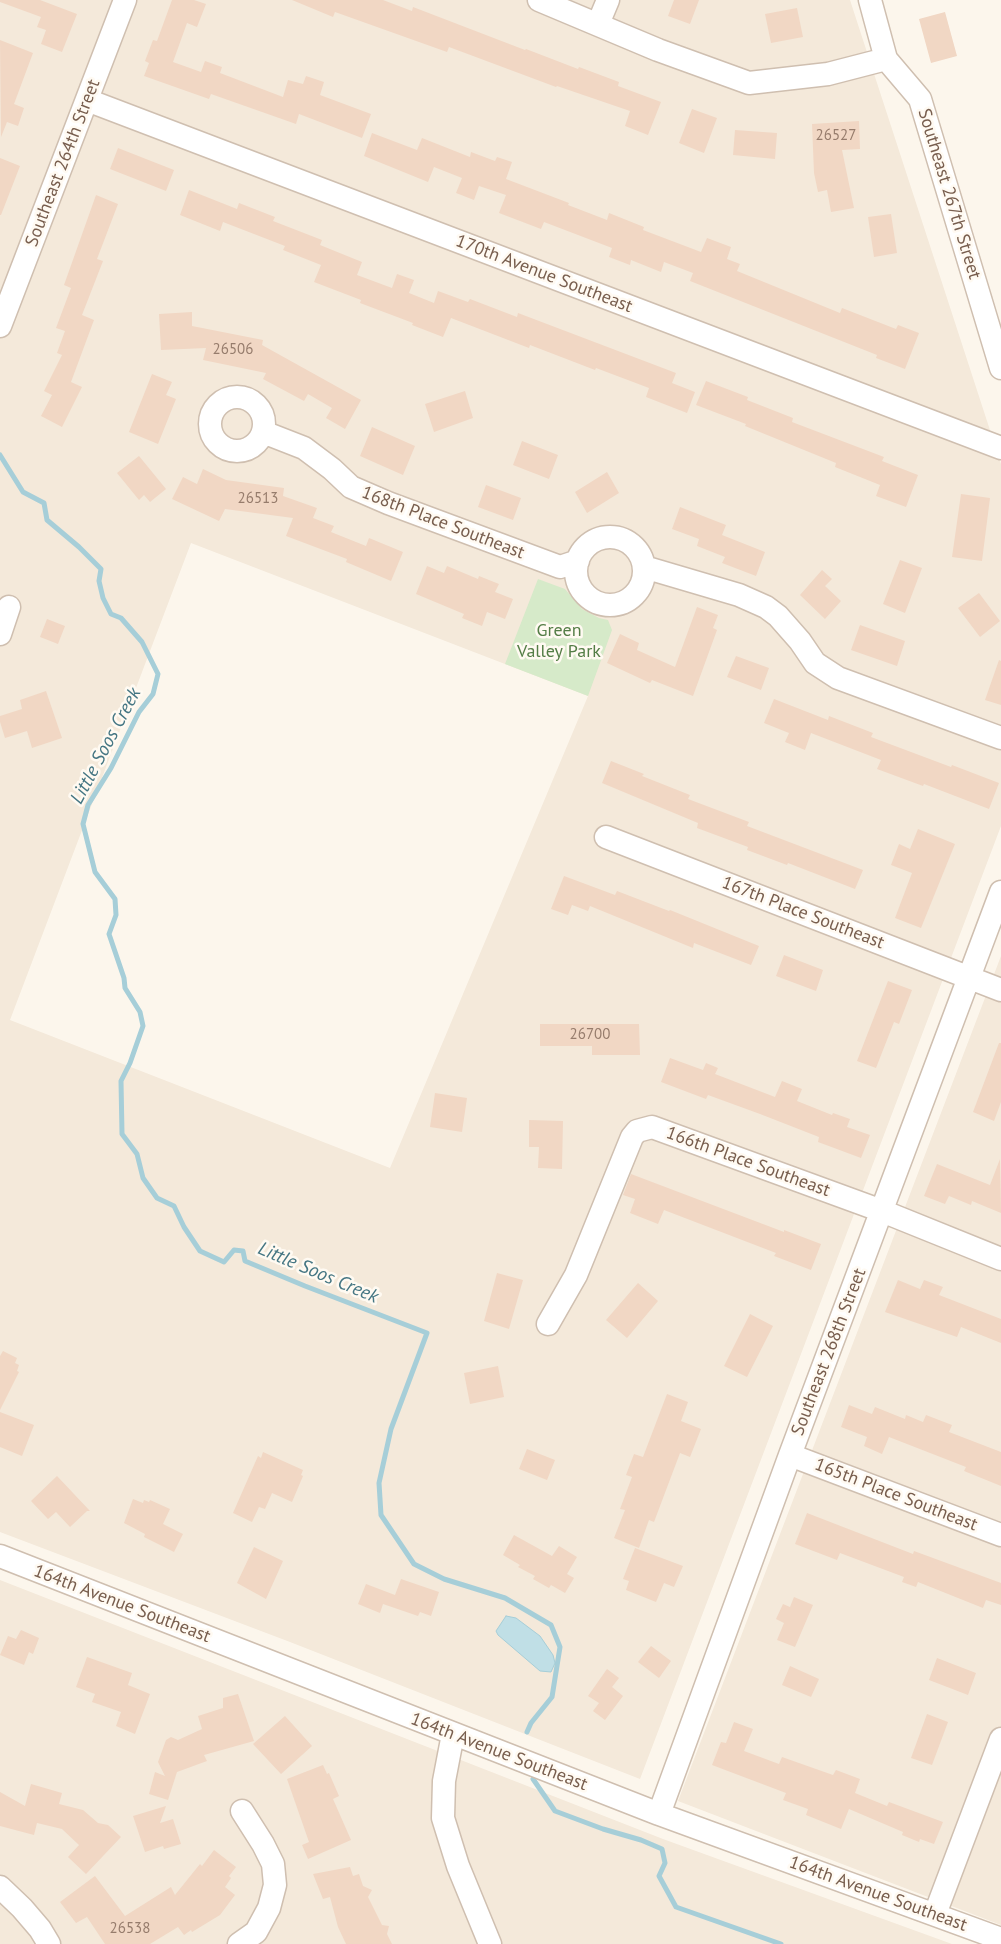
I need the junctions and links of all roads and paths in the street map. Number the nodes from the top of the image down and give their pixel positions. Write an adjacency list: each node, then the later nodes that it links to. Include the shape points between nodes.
1 (126, 0): 7 (street, Southeast 264th Street)
2 (539, 0): 5 (street)
3 (608, 0): 5 (street)
4 (870, 0): 6 (street, Southeast 267th Street)
5 (598, 24): 6 (street, via 749,83 828,74)
6 (886, 59): 9 (street, Southeast 267th Street, via 920,99)
7 (87, 100): 8 (street, Southeast 264th Street); 11 (street, 170th Avenue Southeast)
8 (0, 326)
9 (1001, 368)
10 (263, 432): 12 (street, 168th Place Southeast, via 304,448 351,487 388,503 560,567)
11 (1001, 448)
12 (578, 561): 13 (street, via 592,543 602,538 613,538 634,547); 13 (street, via 576,572 583,592 591,600 607,605 623,603 632,597 641,584)
13 (644, 567): 16 (street, via 757,603 778,616 815,663 838,678)
14 (9, 608): 15 (street)
15 (0, 634)
16 (1001, 738)
17 (606, 838): 19 (street, 167th Place Southeast)
18 (1001, 892): 19 (street, Southeast 268th Street)
19 (968, 976): 20 (street, 167th Place Southeast); 21 (street, Southeast 268th Street)
20 (1001, 990)
21 (882, 1211): 22 (street, 166th Place Southeast); 23 (street, 166th Place Southeast, via 652,1127 637,1131 576,1275); 24 (street, Southeast 268th Street)
22 (1001, 1259)
23 (548, 1324)
24 (790, 1455): 25 (street, 165th Place Southeast); 30 (street, Southeast 268th Street)
25 (1001, 1535)
26 (0, 1556): 27 (street, 164th Avenue Southeast)
27 (453, 1734): 30 (street, 164th Avenue Southeast); 36 (street, via 444,1781 443,1818 458,1866)
28 (1001, 1739): 32 (street)
29 (242, 1812): 34 (street, via 263,1844 273,1864 275,1878 270,1908)
30 (659, 1814): 32 (street, 164th Avenue Southeast)
31 (0, 1886): 35 (street, via 40,1929)
32 (935, 1914): 33 (street, 164th Avenue Southeast)
33 (1001, 1939)
34 (254, 1940)
35 (49, 1944)
36 (490, 1944)

